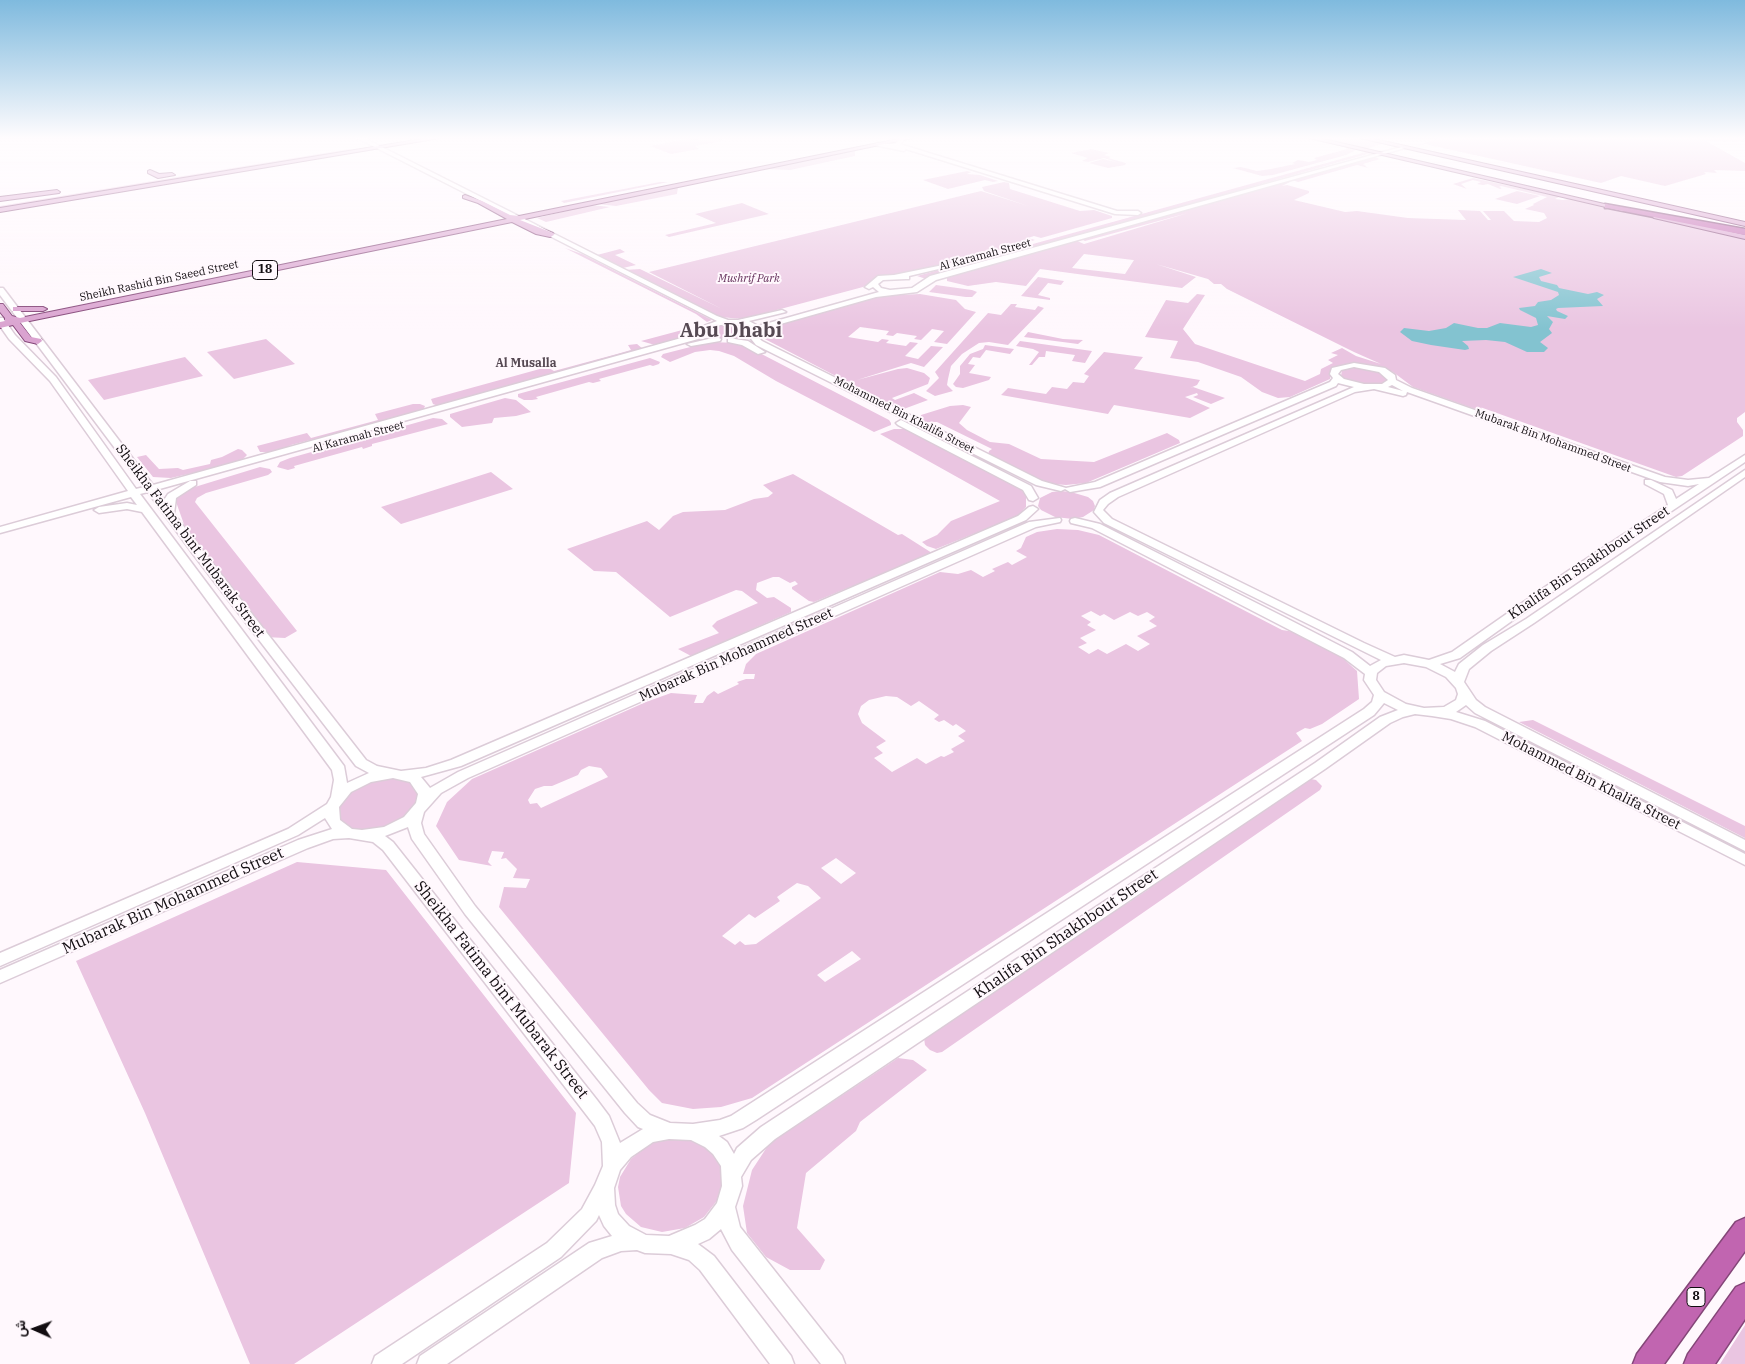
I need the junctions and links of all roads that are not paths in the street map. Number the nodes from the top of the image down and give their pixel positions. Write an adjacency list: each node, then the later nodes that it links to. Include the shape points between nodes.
1 (20, 202): 15 (main road)
2 (51, 202): 19 (main road)
3 (69, 202): 22 (main road)
4 (472, 202): 18 (main road)
5 (479, 202): 23 (main road)
6 (489, 202): 23 (main road)
7 (581, 202): 20 (main road, Sheikh Rashid Bin Saeed Street / 18); 23 (main road)
8 (589, 202): 20 (main road, Sheikh Rashid Bin Saeed Street / 18)
9 (1076, 202): 16 (main road)
10 (1076, 202): 16 (main road)
11 (1180, 202): 21 (main road, Al Karamah Street)
12 (1200, 202): 37 (main road, Al Karamah Street, via 946,274)
13 (1589, 202): 17 (main road)
14 (1647, 202): 25 (main road)
15 (0, 205)
16 (1087, 205): 21 (main road, via 1122,214); 24 (main road, via 1112,215 1116,218)
17 (1608, 206): 30 (highway); 32 (main road)
18 (485, 208): 23 (main road); 26 (main road, via 490,217)
19 (0, 210)
20 (541, 212): 23 (main road, Sheikh Rashid Bin Saeed Street / 18); 23 (main road, via 518,212); 28 (main road)
21 (1138, 213): 24 (main road, Al Karamah Street)
22 (0, 217)
23 (510, 217): 26 (main road, Sheikh Rashid Bin Saeed Street / 18); 27 (main road, Sheikh Rashid Bin Saeed Street / 18); 28 (main road); 29 (main road); 31 (main road)
24 (1114, 220): 33 (main road, Al Karamah Street)
25 (1745, 224)
26 (466, 225): 40 (main road, Sheikh Rashid Bin Saeed Street / 18)
27 (479, 226): 28 (main road); 29 (main road, Sheikh Rashid Bin Saeed Street / 18)
28 (524, 226): 31 (main road); 45 (main road, via 702,320)
29 (455, 231): 42 (main road, Sheikh Rashid Bin Saeed Street / 18, via 39,319)
30 (1745, 232)
31 (550, 235): 44 (main road)
32 (1745, 237)
33 (970, 260)
34 (952, 264): 35 (main road, Al Karamah Street)
35 (897, 276): 36 (main road, Al Karamah Street, via 881,278); 37 (main road, via 916,279)
36 (874, 284): 39 (main road, via 879,290); 43 (main road, via 863,290 760,318)
37 (921, 284): 39 (main road, Al Karamah Street, via 914,290)
38 (0, 290): 42 (main road, Sheikha Fatima bint Mubarak Street)
39 (896, 292): 46 (main road, via 875,295)
40 (113, 297): 42 (main road); 42 (main road, Sheikh Rashid Bin Saeed Street / 18, via 36,310)
41 (0, 306): 42 (main road)
42 (10, 321): 49 (main road, Sheikha Fatima bint Mubarak Street); 49 (main road, via 28,340); 58 (main road, Sheikha Fatima bint Mubarak Street)
43 (736, 321): 44 (main road, Al Karamah Street); 46 (main road, Mohammed Bin Khalifa Street, via 750,324)
44 (727, 322): 45 (main road, Al Karamah Street)
45 (706, 329): 47 (main road, via 707,336); 59 (main road, Al Karamah Street, via 695,337)
46 (754, 333): 48 (main road); 61 (main road, Mohammed Bin Khalifa Street, via 759,343 1030,479)
47 (717, 339): 48 (main road, Al Karamah Street); 59 (main road, Al Karamah Street)
48 (731, 340): 64 (main road, Mohammed Bin Khalifa Street, via 750,346 1027,488)
49 (38, 341): 57 (main road, Sheikha Fatima bint Mubarak Street)
50 (1336, 378): 51 (main road, Mubarak Bin Mohammed Street, via 1334,374 1338,368 1364,366 1382,370 1392,377); 52 (main road); 61 (main road, via 1333,384 1097,485)
51 (1392, 381): 53 (main road); 60 (main road, Mubarak Bin Mohammed Street)
52 (1364, 387): 53 (main road); 68 (main road, via 1114,495 1104,502)
53 (1376, 387): 60 (main road, Mubarak Bin Mohammed Street, via 1402,392)
54 (1745, 458): 56 (main road, Khalifa Bin Shakhbout Street)
55 (1745, 473): 77 (main road, Khalifa Bin Shakhbout Street, via 1487,648 1463,667)
56 (1717, 475): 60 (main road, Mubarak Bin Mohammed Street, via 1696,483); 65 (main road, Khalifa Bin Shakhbout Street)
57 (141, 477): 59 (main road); 62 (main road, Sheikha Fatima bint Mubarak Street)
58 (123, 478): 63 (main road, Sheikha Fatima bint Mubarak Street); 66 (main road, via 123,489)
59 (191, 480): 62 (main road, Al Karamah Street); 69 (main road, via 172,496)
60 (1659, 482): 65 (main road, Mubarak Bin Mohammed Street, via 1668,492)
61 (1066, 489): 64 (main road, Mubarak Bin Mohammed Street, via 1044,491); 68 (main road, Mohammed Bin Khalifa Street, via 1094,497)
62 (152, 491): 63 (main road, Al Karamah Street); 69 (main road, Sheikha Fatima bint Mubarak Street)
63 (136, 496): 66 (main road, Al Karamah Street); 67 (main road, Sheikha Fatima bint Mubarak Street)
64 (1033, 503): 70 (main road, Mohammed Bin Khalifa Street, via 1046,517); 82 (main road, Mubarak Bin Mohammed Street, via 1022,518 456,763 426,772)
65 (1673, 506): 75 (main road, Khalifa Bin Shakhbout Street, via 1456,655)
66 (94, 507): 67 (main road); 72 (main road, Al Karamah Street); 73 (main road, Al Karamah Street)
67 (145, 509): 83 (main road, Sheikha Fatima bint Mubarak Street, via 339,769 341,780)
68 (1100, 510): 71 (main road, via 1094,516); 74 (main road, via 1108,521)
69 (169, 515): 82 (main road, Sheikha Fatima bint Mubarak Street, via 361,763 373,770)
70 (1056, 520): 71 (main road); 84 (main road, Mubarak Bin Mohammed Street, via 1033,524 463,775 436,790)
71 (1075, 521): 76 (main road, via 1096,526 1282,620 1348,655)
72 (0, 530)
73 (0, 537)
74 (1392, 660): 75 (main road); 76 (main road, via 1375,667)
75 (1430, 664): 77 (main road)
76 (1371, 673): 79 (main road, via 1370,680)
77 (1458, 681): 78 (main road)
78 (1464, 694): 81 (main road, via 1456,707); 86 (main road, Mohammed Bin Khalifa Street, via 1480,710)
79 (1380, 695): 80 (main road); 91 (main road, Khalifa Bin Shakhbout Street, via 1373,709 1353,723 738,1122)
80 (1414, 710): 81 (main road, Mohammed Bin Khalifa Street); 93 (main road, Khalifa Bin Shakhbout Street, via 1385,720 768,1133 744,1154)
81 (1433, 712): 87 (main road, Mohammed Bin Khalifa Street, via 1480,724)
82 (398, 775): 83 (main road, via 381,775 356,783); 84 (main road, via 415,779 422,786 425,794)
83 (335, 802): 85 (main road, via 331,815 333,822); 88 (main road, Mubarak Bin Mohammed Street, via 293,832)
84 (420, 808): 85 (main road, via 398,826 374,834); 90 (main road, Sheikha Fatima bint Mubarak Street, via 414,823 417,835 470,910 631,1108 644,1121)
85 (355, 834): 89 (main road, Mubarak Bin Mohammed Street, via 332,834 303,844); 92 (main road, Sheikha Fatima bint Mubarak Street, via 377,838 388,846 591,1105 611,1142)
86 (1745, 846)
87 (1745, 860)
88 (0, 960)
89 (0, 977)
90 (669, 1131): 91 (main road); 92 (main road, via 650,1135 632,1145)
91 (693, 1132): 93 (main road, via 720,1148)
92 (612, 1166): 94 (main road)
93 (732, 1175): 95 (main road)
94 (604, 1188): 97 (main road, via 605,1205 611,1220 622,1233); 100 (main road, via 589,1215 554,1250)
95 (725, 1207): 98 (main road, via 716,1221 702,1232); 103 (main road, via 731,1230 739,1243)
96 (1745, 1230): 104 (highway, 8)
97 (637, 1241): 98 (main road); 101 (main road, via 596,1250)
98 (669, 1245): 102 (main road, via 696,1253 707,1263)
99 (1745, 1296): 105 (highway)
100 (383, 1364)
101 (428, 1364)
102 (783, 1364)
103 (834, 1364)
104 (1647, 1364)
105 (1698, 1364)

